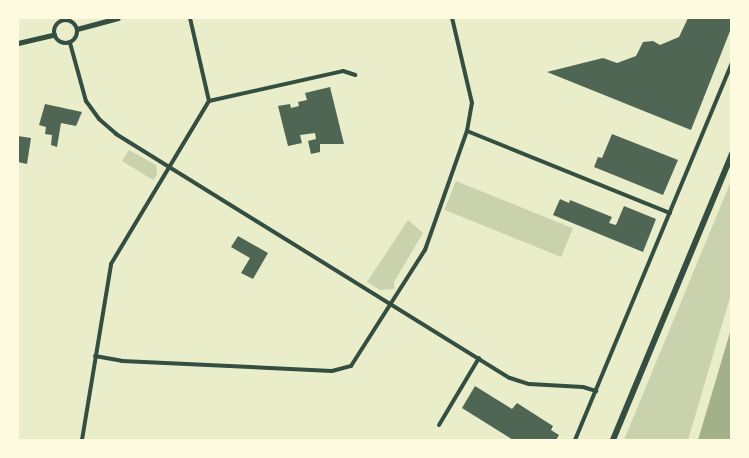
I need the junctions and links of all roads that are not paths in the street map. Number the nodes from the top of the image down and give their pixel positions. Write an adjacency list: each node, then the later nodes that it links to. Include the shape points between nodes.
1 (118, 18): 5 (street)
2 (190, 18): 11 (street)
3 (452, 18): 12 (street, via 472,103)
4 (62, 19): 5 (street, via 73,22); 6 (street, via 56,24)
5 (77, 28): 8 (street, via 76,38)
6 (54, 35): 7 (street); 8 (street, via 58,42)
7 (18, 43)
8 (70, 43): 14 (street, via 86,101 99,119 116,134)
9 (732, 63): 15 (street)
10 (355, 75): 11 (street, via 344,71)
11 (209, 101): 14 (street)
12 (468, 131): 15 (street); 16 (street, via 425,250)
13 (732, 154): 23 (main road)
14 (168, 166): 16 (street); 17 (street, via 111,264)
15 (670, 213): 19 (street)
16 (391, 306): 17 (street, via 356,360 342,370 186,364); 18 (street)
17 (95, 356): 21 (street)
18 (479, 358): 19 (street, via 519,382); 20 (street)
19 (596, 391): 22 (street)
20 (439, 425)
21 (82, 440)
22 (576, 440)
23 (613, 440)

